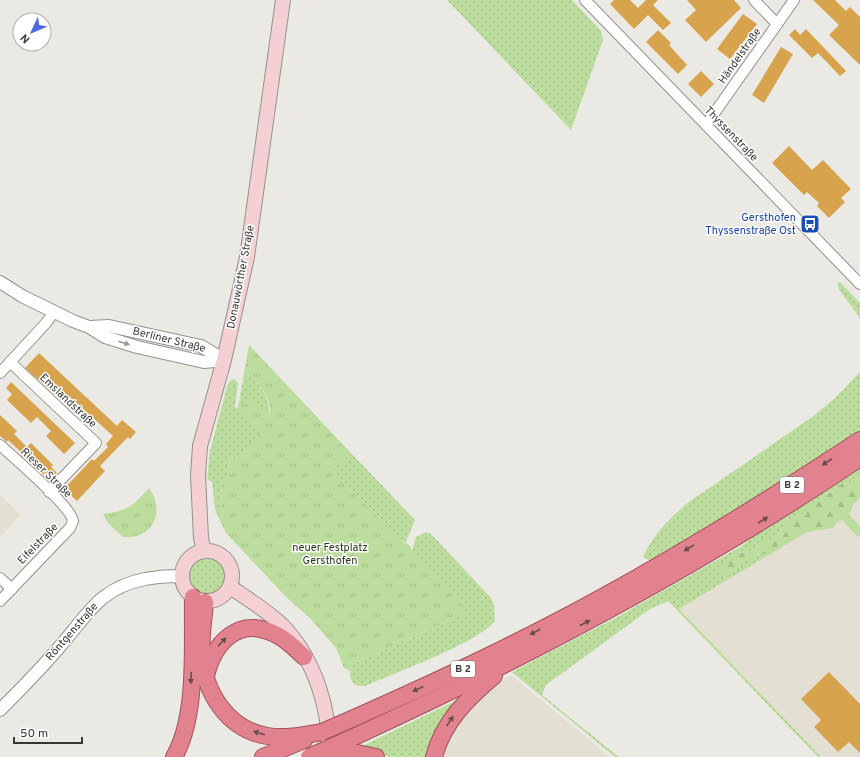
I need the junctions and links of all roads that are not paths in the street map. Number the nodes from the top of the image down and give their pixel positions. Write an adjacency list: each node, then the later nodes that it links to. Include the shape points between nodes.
1 (283, 0): 10 (main road, Donauwörther Straße, via 248,257)
2 (585, 0): 6 (street, Thyssenstraße)
3 (754, 0): 5 (street)
4 (794, 0): 5 (street, Händelstraße)
5 (777, 24): 6 (street, Händelstraße)
6 (706, 125): 8 (street, Thyssenstraße)
7 (0, 282): 9 (street, Berliner Straße)
8 (860, 284)
9 (54, 312): 10 (street, Berliner Straße, via 89,327 109,326 201,346); 11 (street)
10 (224, 360): 18 (main road, Donauwörther Straße, via 200,446 198,475)
11 (10, 362): 12 (street); 16 (street, Emslandstraße, via 96,443)
12 (0, 373)
13 (860, 440): 29 (highway, B 2, one-way to 29, bridge, via 722,528 601,598 493,654 322,732)
14 (0, 446): 16 (street, Rieser Straße)
15 (860, 458): 26 (highway, B 2, one-way to 15, via 686,566)
16 (50, 492): 17 (street, Rieser Straße)
17 (72, 519): 22 (street, Eifelstraße, via 70,528)
18 (204, 551): 19 (main road, via 189,558); 21 (main road, via 218,553 228,562 233,574)
19 (182, 577): 23 (main road, via 184,587); 28 (street, Röntgenstraße, via 165,575 140,580 119,586 108,594 91,609 37,672)
20 (0, 578): 22 (street)
21 (230, 587): 23 (main road, via 218,600); 25 (main road, via 272,616 291,636)
22 (12, 589): 24 (street, Eifelstraße)
23 (199, 600): 27 (highway, via 201,653); 30 (highway, one-way to 30, via 189,714 185,734)
24 (0, 601)
25 (304, 657): 27 (highway, one-way to 25, via 212,657 220,644 231,634 243,629 261,629 276,634); 34 (main road, via 323,702)
26 (513, 660): 32 (highway, B 2, bridge); 36 (highway, one-way to 26, via 446,728 461,707)
27 (206, 677): 29 (highway, one-way to 27, via 259,734 242,726 219,707)
28 (0, 710)
29 (297, 739): 31 (highway)
30 (174, 757)
31 (263, 757)
32 (309, 757)
33 (323, 757): 35 (highway, bridge, via 357,753)
34 (329, 757)
35 (376, 757)
36 (434, 757)

